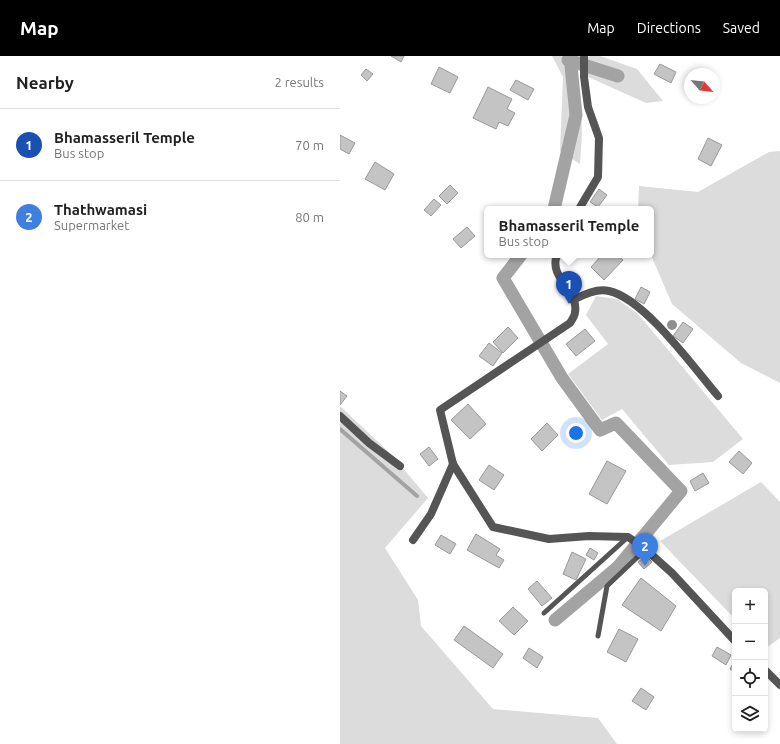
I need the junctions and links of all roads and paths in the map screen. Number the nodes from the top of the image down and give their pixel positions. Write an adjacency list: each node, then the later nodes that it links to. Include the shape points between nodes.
1 (584, 57): 2 (street, via 588,107 599,138 598,177)
2 (581, 206)
3 (556, 258): 4 (street, via 556,272)
4 (573, 300): 5 (street, via 584,295 608,291 626,299 650,316); 7 (street, via 575,312 570,323 440,410)
5 (718, 396)
6 (340, 416): 8 (street, via 369,443)
7 (454, 464): 9 (street, via 493,527 549,539 589,536); 10 (street, via 431,514)
8 (400, 466)
9 (630, 539): 11 (street); 12 (lane)
10 (412, 540)
11 (644, 548): 13 (lane, via 607,586); 14 (street, via 672,573)
12 (544, 613)
13 (598, 636)
14 (732, 638)
15 (768, 673): 16 (street)
16 (780, 684)

